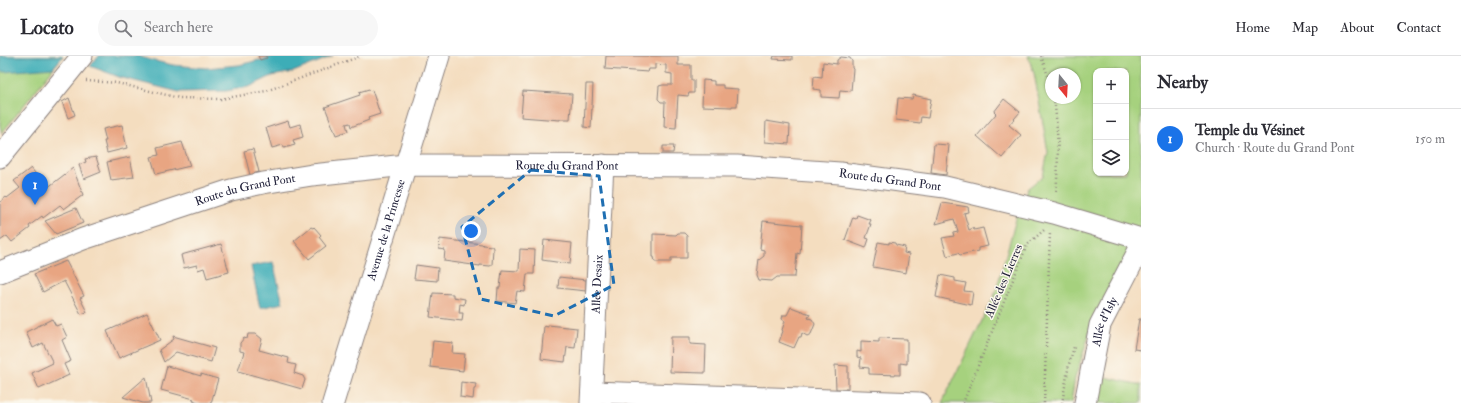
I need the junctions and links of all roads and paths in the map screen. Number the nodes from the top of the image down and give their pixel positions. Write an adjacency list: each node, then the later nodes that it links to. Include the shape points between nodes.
1 (82, 56): 8 (street)
2 (362, 56): 6 (path, via 266,92 221,99 179,98 117,83)
3 (439, 56): 9 (street, Avenue de la Princesse)
4 (1041, 56): 5 (path)
5 (1045, 68)
6 (84, 81)
7 (1055, 104): 11 (path, via 1058,167)
8 (0, 157)
9 (406, 165): 10 (street, Route du Grand Pont); 14 (street, Route du Grand Pont, via 312,175 263,182 231,190 83,239); 16 (street, Avenue de la Princesse)
10 (603, 165): 11 (street, Route du Grand Pont, via 737,166 840,172 945,187); 15 (street, Allée Desaix)
11 (1052, 219): 12 (street, Route du Grand Pont); 18 (path, Allée des Lierres, via 1027,245); 19 (path)
12 (1141, 240)
13 (1141, 246): 20 (street, Allée d'Isly, via 1100,325)
14 (0, 272)
15 (592, 397): 17 (street)
16 (333, 403)
17 (920, 403)
18 (963, 403)
19 (1044, 403)
20 (1085, 403)

